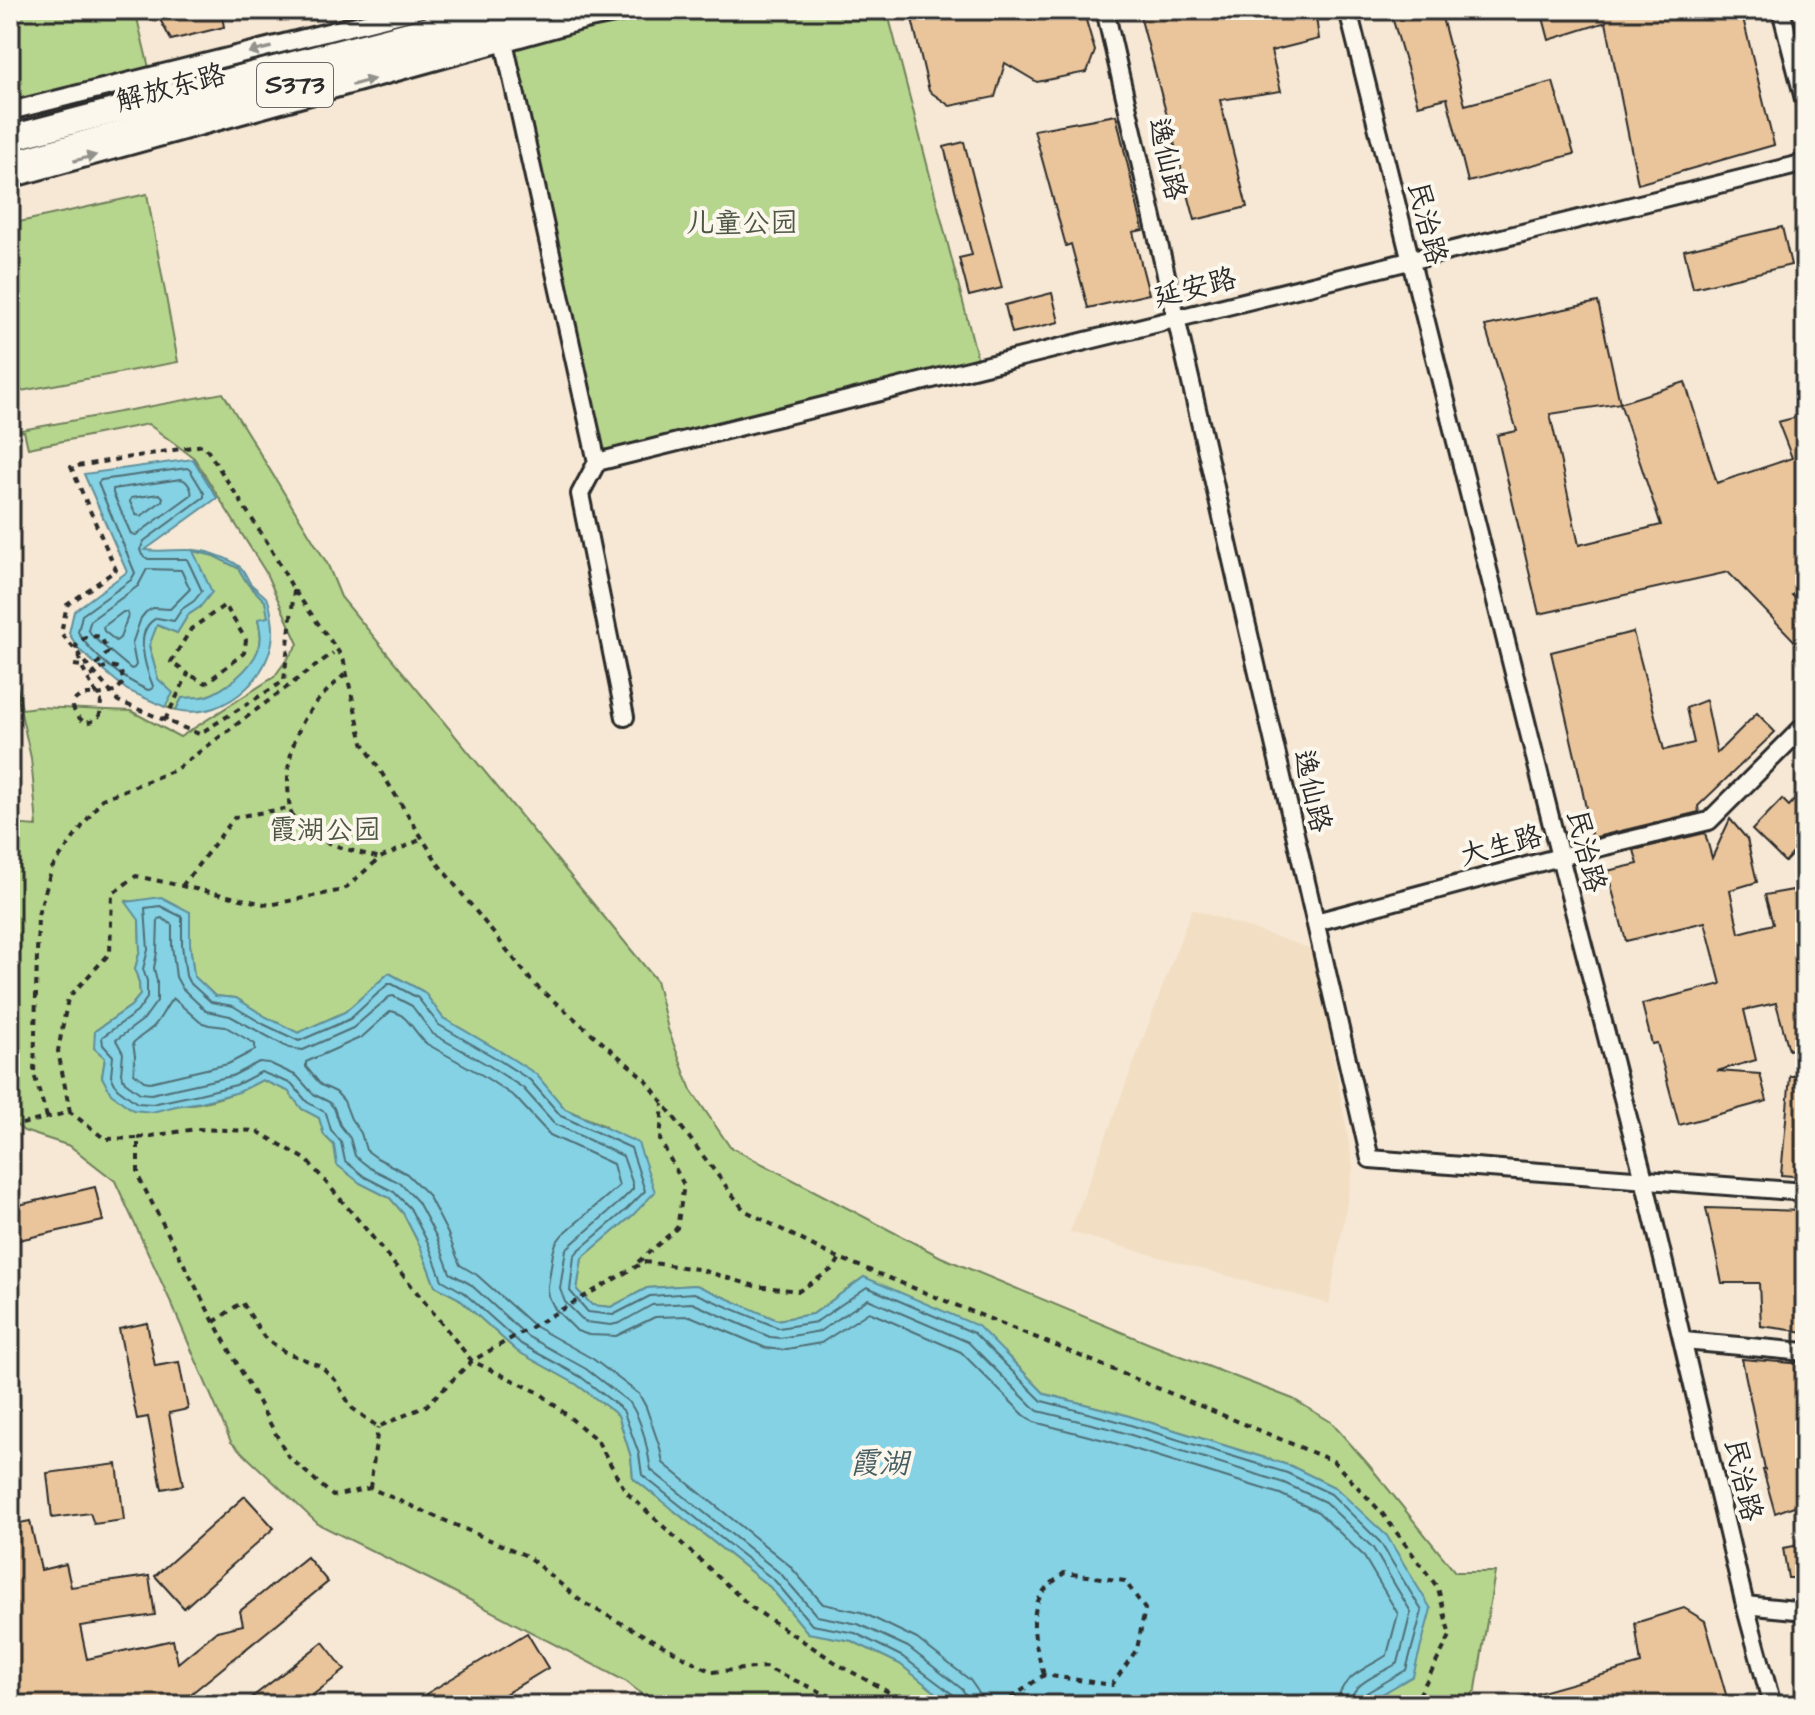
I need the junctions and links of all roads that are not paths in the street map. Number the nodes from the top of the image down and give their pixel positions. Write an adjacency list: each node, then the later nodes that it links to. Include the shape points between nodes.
1 (417, 10): 9 (street, one-way to 9)
2 (580, 10): 7 (main road, 解放东路 / S373)
3 (634, 10): 13 (street, one-way to 3)
4 (1105, 10): 15 (street, 逸仙路)
5 (1348, 10): 14 (street, 民治路)
6 (1781, 10): 8 (street)
7 (497, 15): 10 (main road, 解放东路 / S373); 12 (main road, 解放东路 / S373); 16 (street)
8 (1805, 103)
9 (10, 111)
10 (10, 138)
11 (1805, 163): 14 (street, 延安路)
12 (10, 164)
13 (10, 179)
14 (1410, 261): 15 (street, 延安路); 19 (street, 民治路)
15 (1177, 319): 16 (street, 延安路); 20 (street, 逸仙路)
16 (597, 462): 17 (street, via 580,494)
17 (625, 717)
18 (1805, 725): 19 (street, 大生路, via 1709,821)
19 (1560, 857): 20 (street, 大生路); 21 (street, 民治路)
20 (1316, 922): 21 (street, 逸仙路, via 1370,1159)
21 (1644, 1179): 22 (street, 逸仙路); 23 (street, 民治路)
22 (1805, 1192)
23 (1684, 1341): 24 (street); 25 (street, 民治路)
24 (1805, 1352)
25 (1745, 1605): 26 (street); 27 (street, 民治路)
26 (1805, 1611)
27 (1772, 1705)

